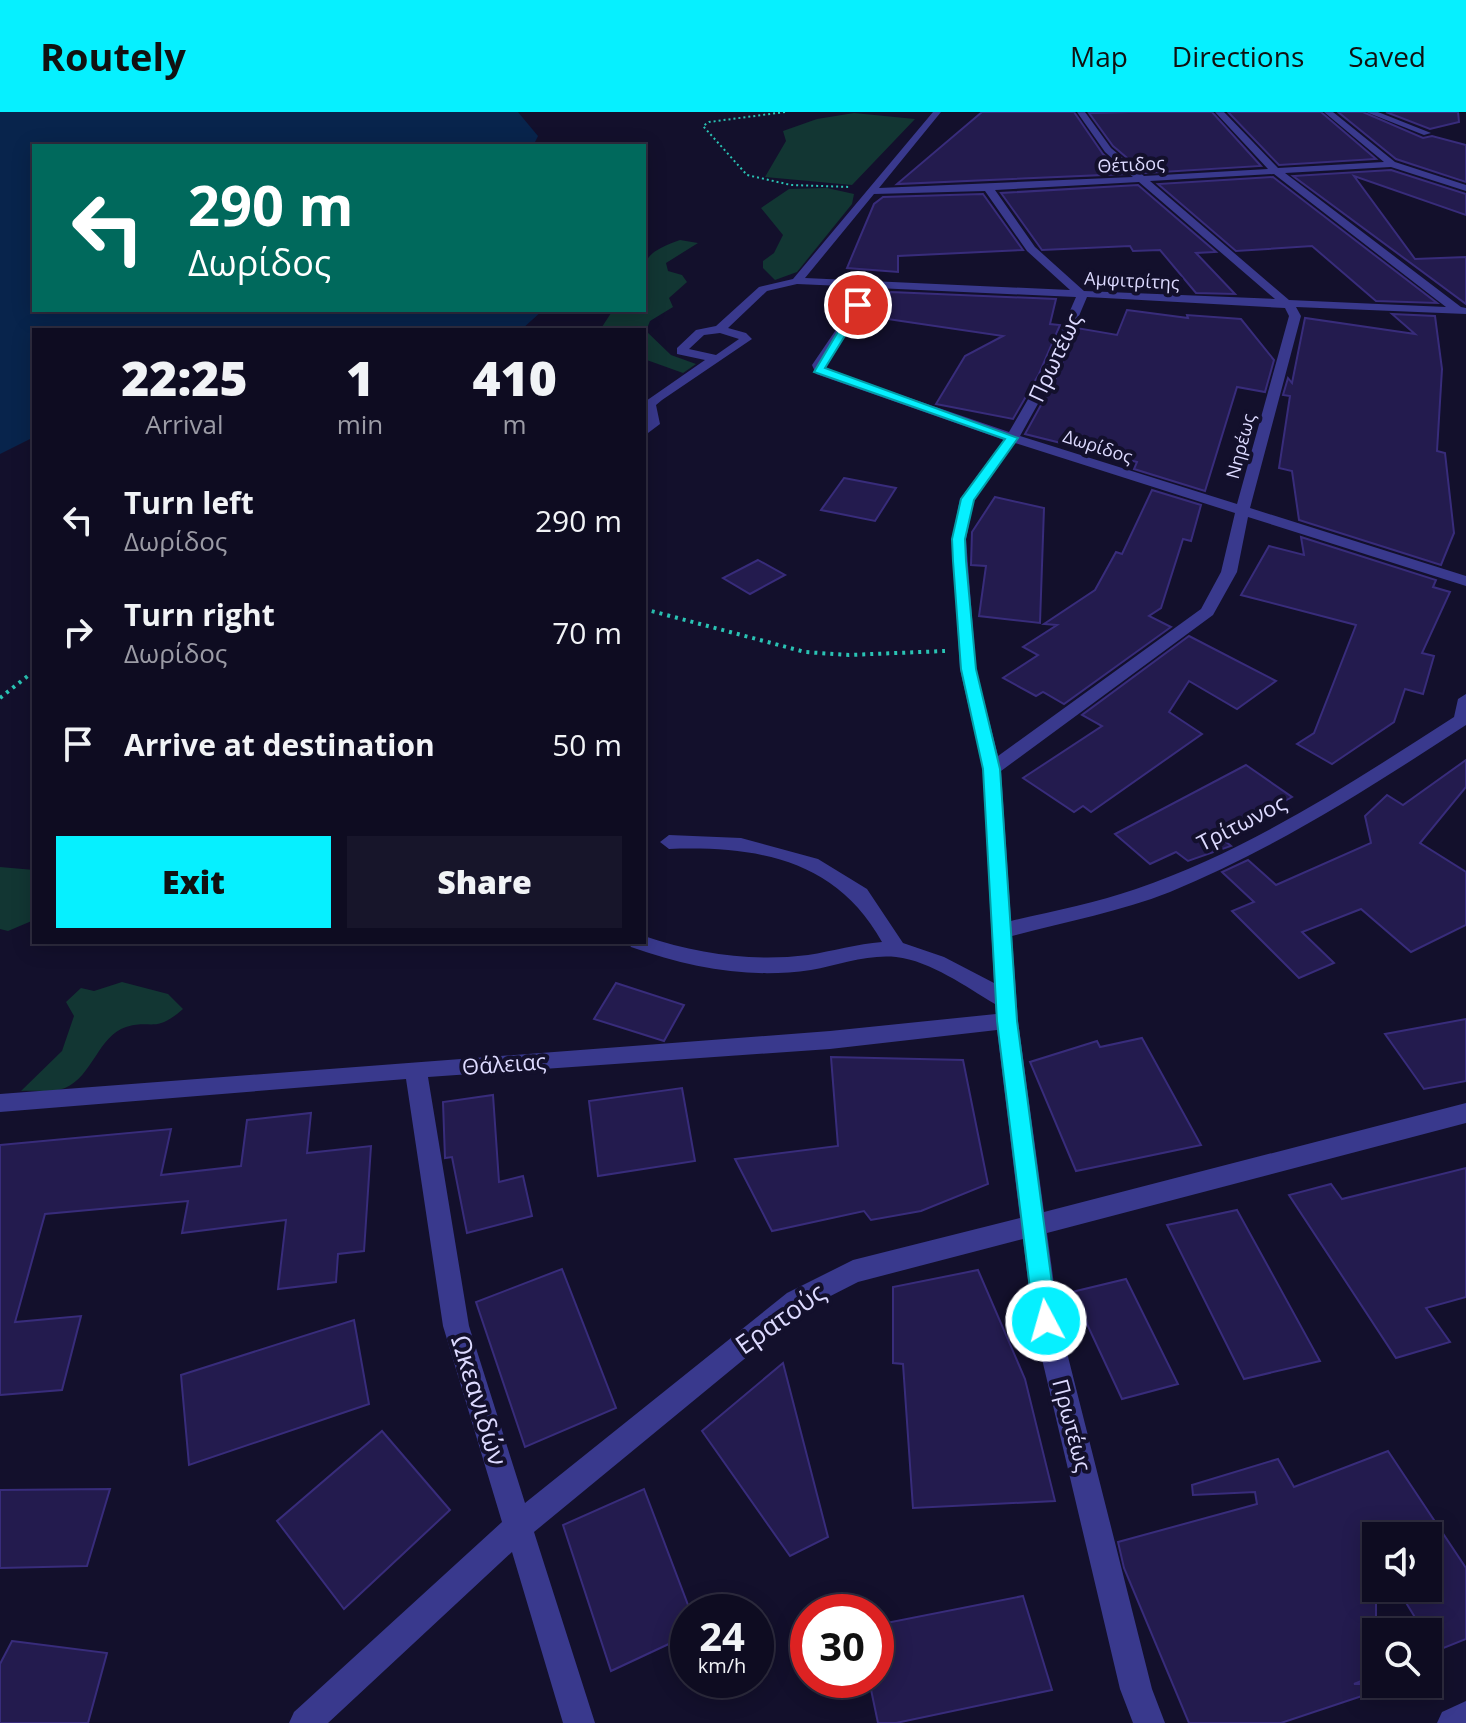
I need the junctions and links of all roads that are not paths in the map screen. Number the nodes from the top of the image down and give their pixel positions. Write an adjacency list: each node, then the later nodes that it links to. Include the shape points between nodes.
1 (937, 112): 12 (street)
2 (1081, 112): 9 (street, via 1108,150)
3 (1219, 112): 8 (street)
4 (1328, 112): 7 (street)
5 (1370, 112): 6 (street)
6 (1427, 133)
7 (1392, 164): 8 (street, Θέτιδος); 11 (street)
8 (1276, 171): 9 (street, Θέτιδος); 17 (street)
9 (1144, 179): 10 (street, Θέτιδος); 16 (street)
10 (988, 188): 12 (street, Θέτιδος); 15 (street, Πρωτέως, via 1031,249)
11 (1466, 188)
12 (871, 191): 13 (street)
13 (797, 281): 14 (street, Αμφιτρίτης); 19 (street, Αμφιτρίτης, via 752,295)
14 (872, 285): 15 (street, Αμφιτρίτης); 22 (street, Δωρίδος, via 818,370)
15 (1082, 295): 16 (street, Αμφιτρίτης); 22 (street, Πρωτέως, via 1048,375)
16 (1290, 306): 17 (street, Αμφιτρίτης); 23 (street, Νηρέως, via 1295,315 1292,336)
17 (1462, 311): 18 (street)
18 (1466, 324)
19 (720, 329): 20 (street, via 746,339); 20 (street, via 704,330 680,348)
20 (712, 360): 21 (street, via 650,404 654,424)
21 (646, 430)
22 (1012, 438): 23 (street, Δωρίδος); 27 (street, Πρωτέως, via 967,499 959,539 966,650)
23 (1242, 511): 24 (street, Δωρίδος); 27 (street, Νηρέως, via 1229,572 1207,612)
24 (1466, 581)
25 (1466, 699): 26 (street, Τρίτωνος)
26 (1464, 721): 29 (street, Τρίτωνος, via 1267,838 1161,887)
27 (992, 769): 29 (street, Πρωτέως)
28 (669, 842): 31 (street, via 714,839 797,858 854,889)
29 (1003, 931): 32 (street, Πρωτέως)
30 (644, 944): 31 (street, via 688,958 750,966)
31 (896, 949): 32 (street, via 953,971)
32 (1007, 1010): 33 (street, Θάλειας, via 830,1040); 36 (street, Πρωτέως)
33 (416, 1069): 34 (street, Θάλειας); 37 (street, Ωκεανιδών, via 456,1326)
34 (0, 1103)
35 (1466, 1113): 36 (street, Ερατούς)
36 (1036, 1223): 37 (street, Ερατούς, via 853,1272 796,1301); 41 (street, Πρωτέως, via 1046,1321 1136,1689)
37 (519, 1526): 39 (street, Ερατούς); 40 (street, Ωκεανιδών)
38 (1466, 1717): 42 (street)
39 (305, 1723)
40 (579, 1723)
41 (1149, 1723)
42 (1453, 1723)

